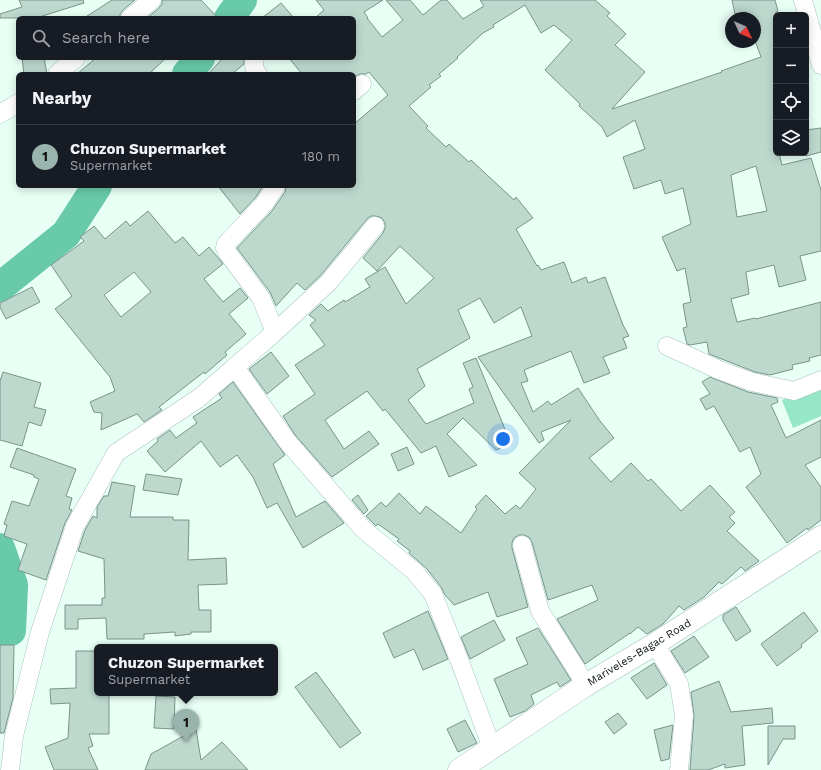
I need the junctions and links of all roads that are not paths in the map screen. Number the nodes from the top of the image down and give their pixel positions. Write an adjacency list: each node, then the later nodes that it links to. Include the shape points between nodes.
1 (152, 0): 3 (street)
2 (803, 0): 6 (street)
3 (132, 16)
4 (74, 60): 7 (street)
5 (254, 60): 8 (street)
6 (821, 65)
7 (59, 72)
8 (256, 72)
9 (16, 104): 10 (street)
10 (0, 114)
11 (275, 188): 13 (street, via 225,248 261,298)
12 (374, 226): 13 (street, via 329,282)
13 (275, 332): 15 (street)
14 (667, 346): 16 (street, via 752,382 794,391)
15 (235, 367): 21 (street, via 287,441 363,529 414,571 433,594); 22 (street, via 199,398 116,453 75,526 40,632 14,736)
16 (821, 380)
17 (821, 537): 19 (main road, Mariveles-Bagac Road)
18 (522, 545): 20 (street, via 540,611)
19 (655, 644): 20 (main road, Mariveles-Bagac Road); 24 (street, via 679,684 684,715)
20 (586, 685): 21 (main road, Mariveles-Bagac Road)
21 (492, 748): 23 (main road, Mariveles-Bagac Road)
22 (10, 770)
23 (459, 770)
24 (679, 770)

